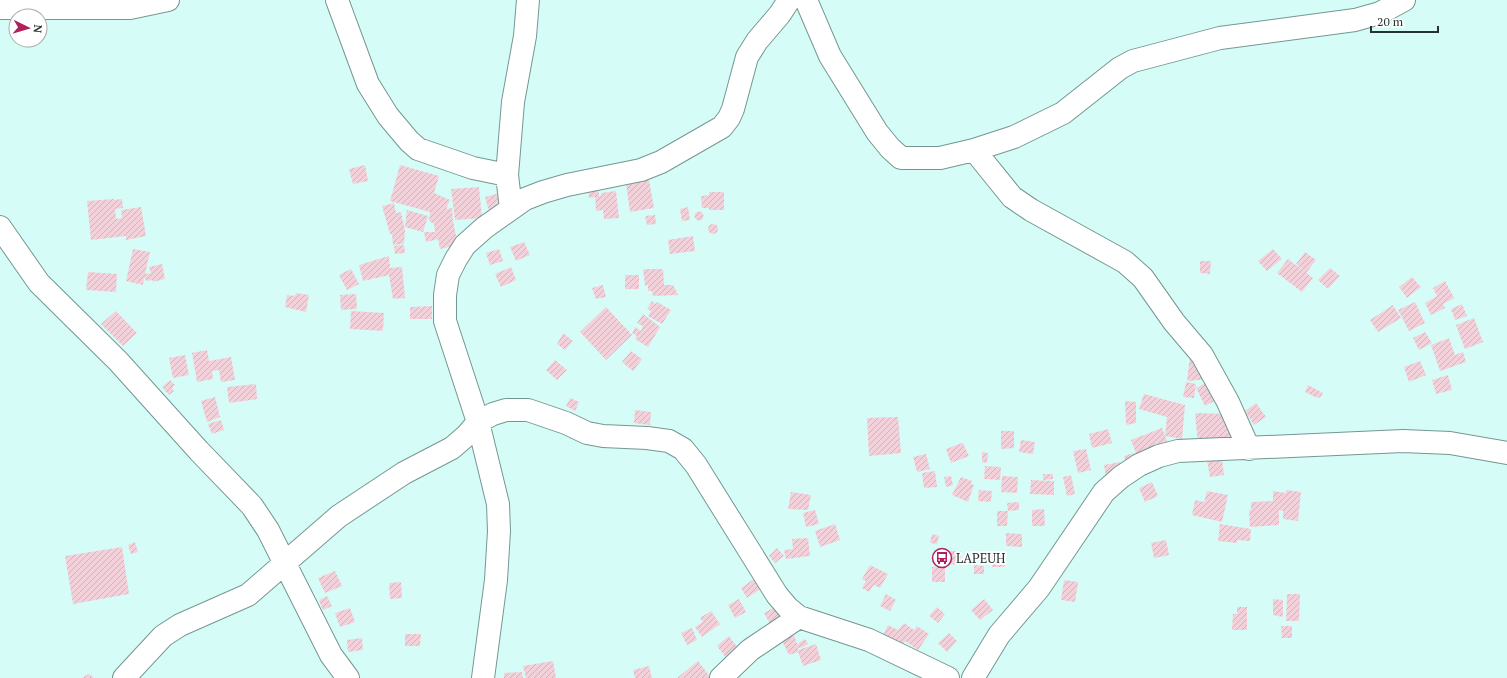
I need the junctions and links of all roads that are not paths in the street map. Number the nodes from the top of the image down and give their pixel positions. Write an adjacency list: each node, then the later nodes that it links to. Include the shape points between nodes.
1 (168, 0): 7 (street, via 130,8)
2 (337, 0): 9 (street, via 368,84 388,116 409,142 418,149 473,168)
3 (528, 0): 9 (street, via 524,41 513,102)
4 (789, 0): 10 (street, via 747,57 733,109 722,127 661,162 641,170 543,192 525,199)
5 (806, 0): 8 (street, via 830,56 877,132 895,153 901,158 916,159 940,158)
6 (1404, 0): 8 (street, via 1380,13 1355,20 1220,38 1133,61 1120,68 1063,114 1014,137)
7 (0, 8)
8 (974, 150): 13 (street, via 1012,197 1125,262 1143,278 1174,322 1202,355 1228,402)
9 (507, 175): 10 (street)
10 (511, 209): 12 (street, via 484,228 466,245 448,275 445,321)
11 (0, 227): 15 (street, via 39,282 118,361 252,506 268,530)
12 (478, 422): 15 (street, via 452,448 404,473 339,516); 16 (street, via 506,410 528,410 587,433 669,441 683,449 696,465 777,595); 19 (street, via 498,504 499,531 496,580)
13 (1249, 449): 14 (street, via 1403,442 1450,443); 22 (street, via 1178,452 1159,456 1121,477 1104,492 1040,588 999,635)
14 (1507, 453)
15 (284, 564): 17 (street, via 248,595 180,625 163,636); 18 (street, via 331,655)
16 (799, 616): 20 (street, via 750,650); 21 (street, via 869,640)
17 (124, 678)
18 (348, 678)
19 (483, 678)
20 (721, 678)
21 (948, 678)
22 (972, 678)

